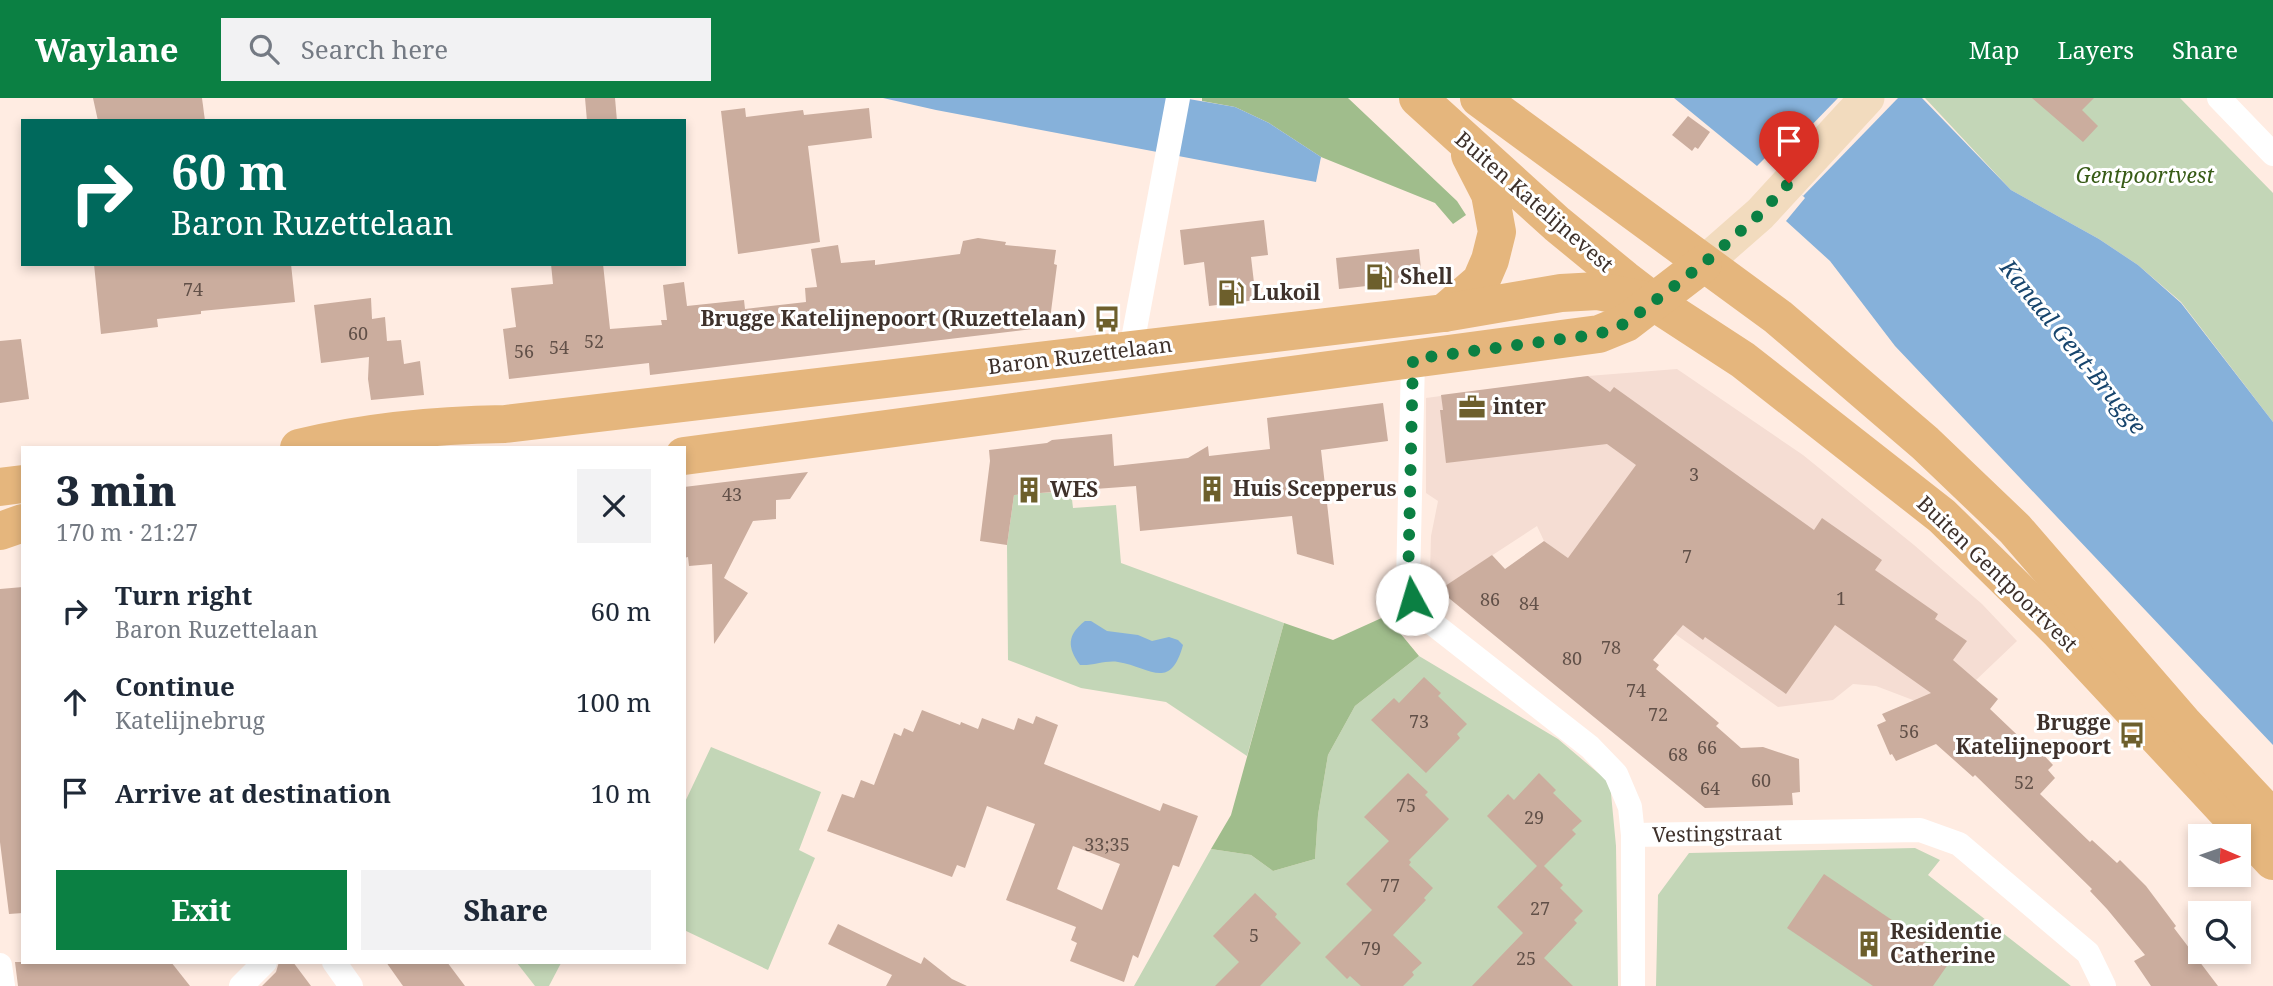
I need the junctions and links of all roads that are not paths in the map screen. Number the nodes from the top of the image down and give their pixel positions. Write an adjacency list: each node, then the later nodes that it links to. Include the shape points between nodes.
1 (1178, 98): 11 (street)
2 (1418, 98): 6 (main road, Buiten Katelijnevest)
3 (1479, 98): 8 (main road, Buiten Katelijnevest)
4 (1867, 98): 8 (street, via 1760,214)
5 (2220, 98): 7 (street)
6 (1462, 140): 9 (main road, Buiten Katelijnevest); 10 (main road, via 1490,194 1497,232 1481,281)
7 (2273, 154)
8 (1703, 264): 9 (main road); 23 (main road, Buiten Gentpoortvest, via 1778,317 1925,443 2015,528 2183,723)
9 (1654, 302): 10 (main road, Baron Ruzettelaan, via 1598,291); 12 (main road, via 1626,323 1599,334); 25 (main road, Buiten Gentpoortvest, via 1742,360 1942,516 2060,632)
10 (1444, 313): 11 (main road, Baron Ruzettelaan)
11 (1131, 350): 13 (main road, Baron Ruzettelaan)
12 (1413, 359): 16 (main road); 24 (street, Vestingstraat, via 1408,585 1418,612 1590,747 1616,774 1630,807)
13 (505, 424): 14 (main road, Baron Ruzettelaan, via 433,426 347,436); 15 (main road, Baron Ruzettelaan)
14 (307, 446)
15 (443, 446)
16 (686, 456)
17 (21, 484): 18 (main road)
18 (0, 487)
19 (21, 524): 20 (main road)
20 (0, 531)
21 (21, 539): 22 (main road)
22 (0, 542)
23 (2273, 819)
24 (1633, 835): 32 (street); 33 (street, Vestingstraat, via 1920,830 1959,844 2079,945 2088,953)
25 (2273, 861)
26 (263, 964): 30 (street)
27 (335, 964): 31 (street)
28 (0, 965): 29 (street)
29 (3, 986)
30 (241, 986)
31 (351, 986)
32 (1633, 986)
33 (2104, 986)

